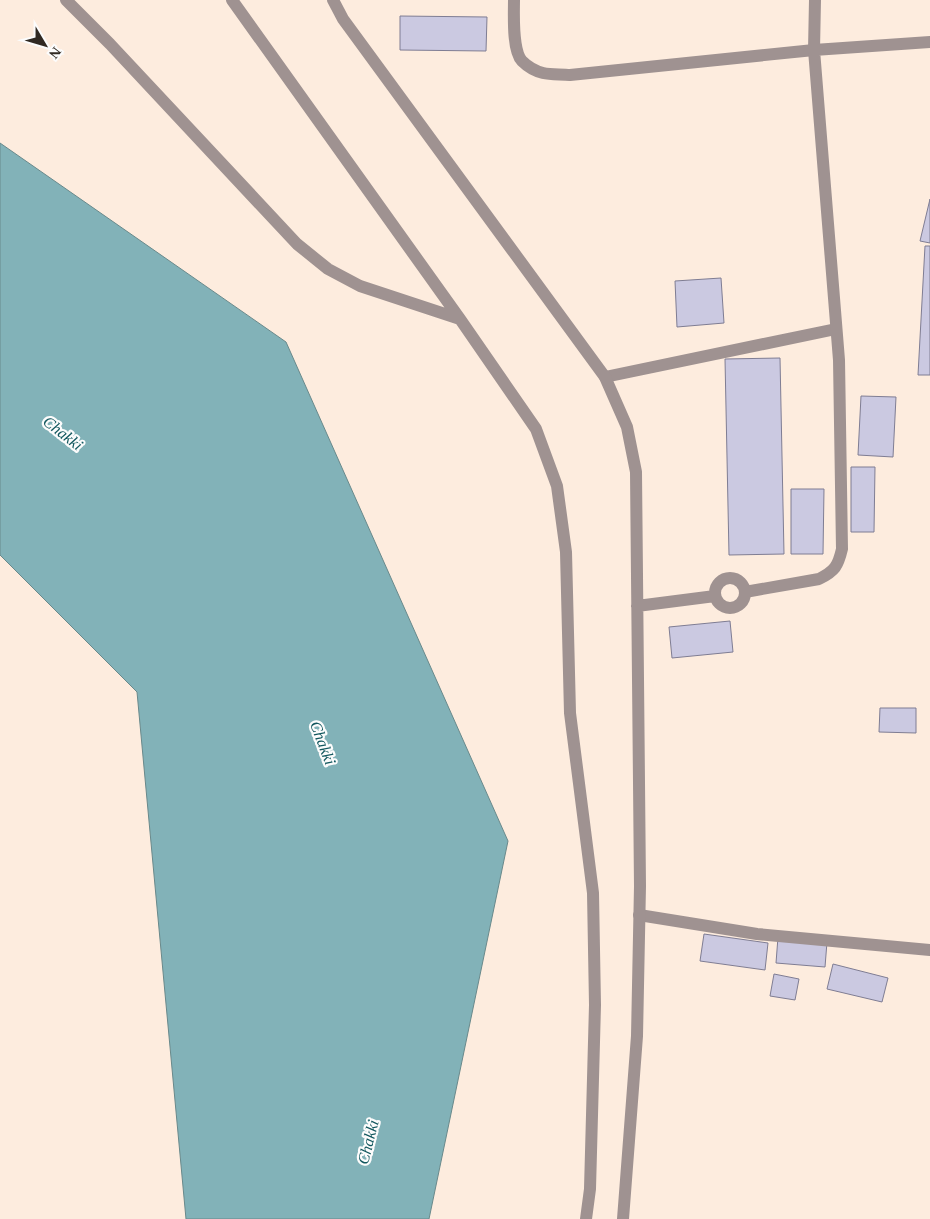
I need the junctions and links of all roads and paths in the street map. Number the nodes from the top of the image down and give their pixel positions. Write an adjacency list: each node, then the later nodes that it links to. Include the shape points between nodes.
1 (66, 0): 8 (street, via 297,244 328,269 360,286)
2 (232, 0): 8 (street)
3 (332, 0): 10 (street)
4 (514, 0): 7 (street, via 516,48 521,60 532,69 545,73 570,75)
5 (815, 0): 7 (street)
6 (930, 42): 7 (street)
7 (814, 50): 9 (street)
8 (460, 319): 16 (street, via 536,429 557,486 566,552 570,713 593,893 595,1005 590,1189)
9 (836, 329): 10 (street); 11 (street, via 842,549 839,562 830,573 819,579)
10 (605, 377): 13 (street, via 627,427 636,472)
11 (745, 592): 12 (street, via 742,602 734,608 720,605); 12 (street, via 737,580 728,578 716,587)
12 (715, 596): 13 (street)
13 (637, 606): 14 (street)
14 (640, 915): 15 (street, via 757,934); 17 (street, via 637,1036)
15 (930, 950)
16 (586, 1219)
17 (623, 1219)

